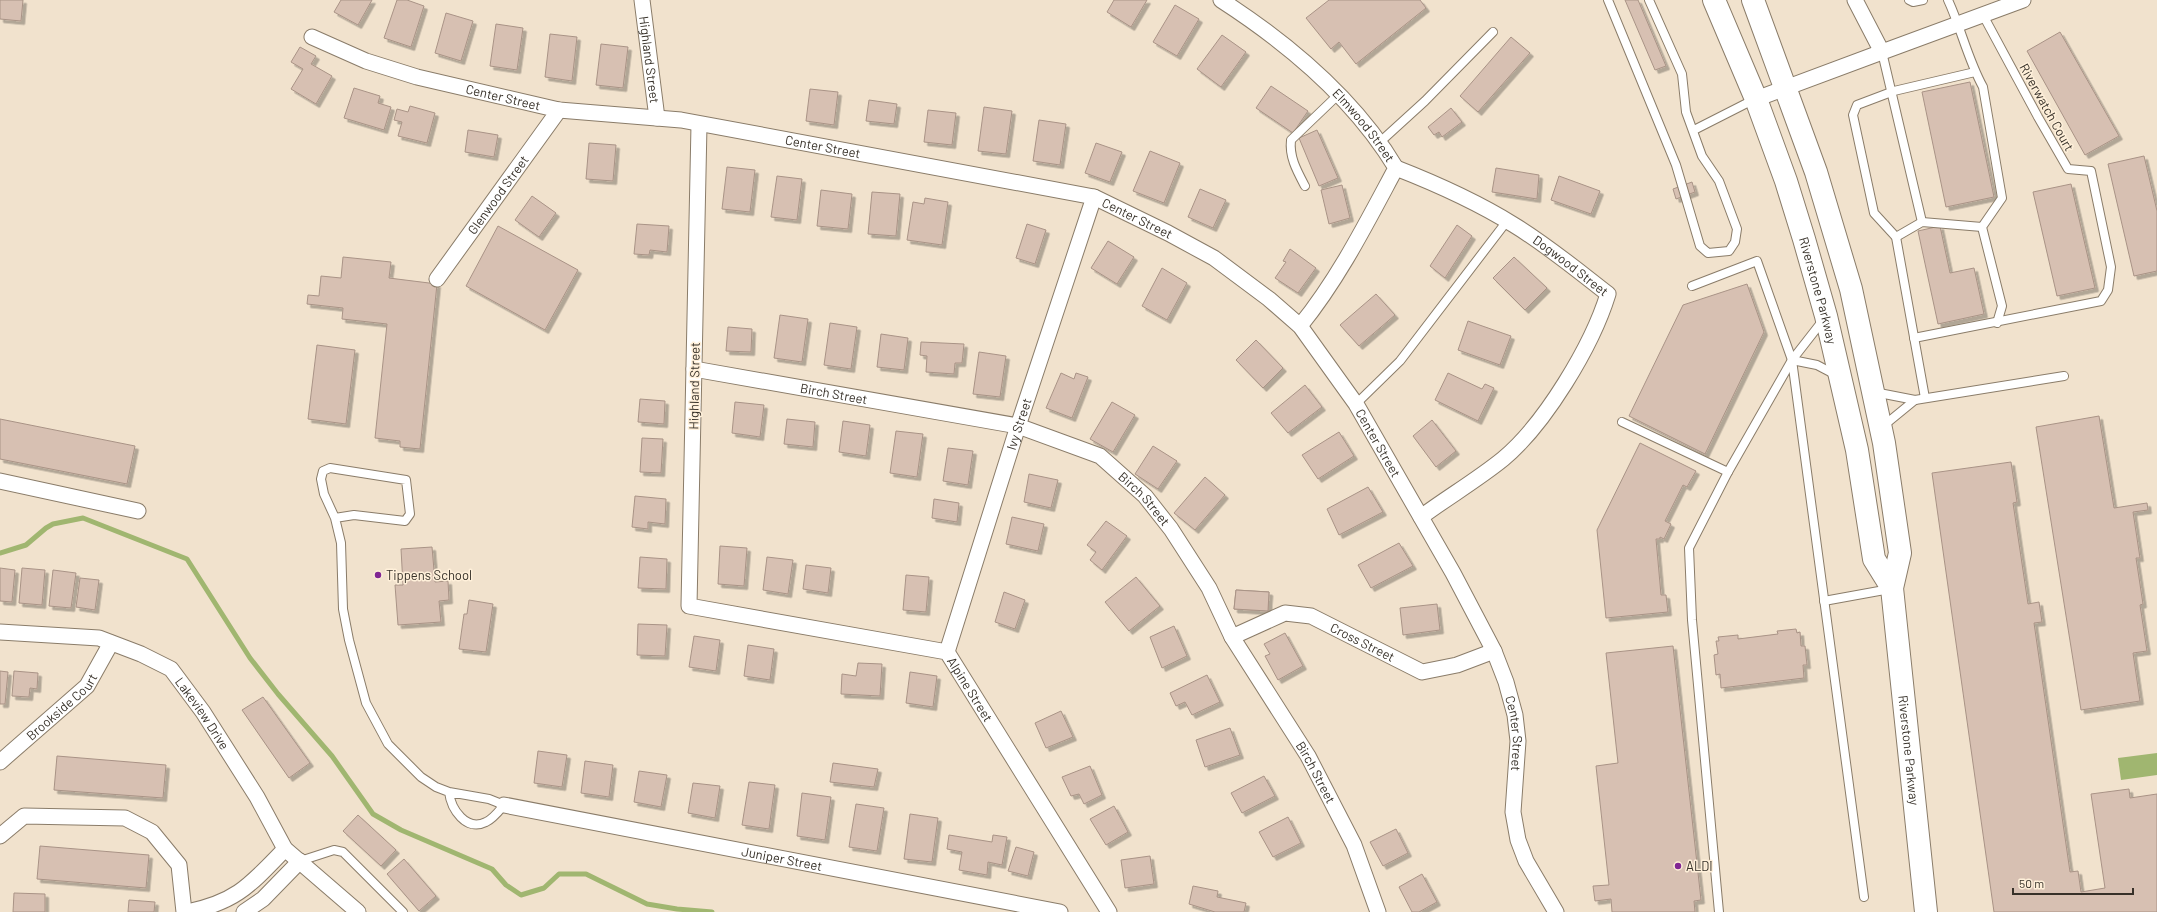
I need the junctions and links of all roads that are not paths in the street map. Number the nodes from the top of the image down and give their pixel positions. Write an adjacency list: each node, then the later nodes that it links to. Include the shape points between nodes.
1 (642, 0): 23 (street, Highland Street)
2 (1221, 0): 20 (street, Elmwood Street, via 1259,25 1321,74)
3 (1608, 0): 25 (lane, via 1676,165 1700,246 1708,253 1729,251 1735,242 1737,230 1719,181 1702,156)
4 (1649, 0): 25 (lane, via 1682,74 1686,112)
5 (1714, 0): 21 (main road, Riverstone Parkway)
6 (1753, 0): 18 (main road, Riverstone Parkway)
7 (1855, 0): 16 (street)
8 (1909, 0): 9 (lane)
9 (1923, 0)
10 (1948, 0): 13 (lane)
11 (2023, 0): 12 (street)
12 (1983, 15): 13 (street); 37 (lane, Riverwatch Court, via 2068,169 2090,171 2111,267 2108,290 2100,301)
13 (1959, 24): 16 (street); 17 (lane)
14 (1493, 32): 26 (lane, via 1425,101)
15 (312, 37): 22 (street, Center Street, via 366,61 417,77)
16 (1882, 52): 18 (street); 19 (lane)
17 (1975, 72): 19 (lane); 32 (lane, via 1983,87 2002,198)
18 (1785, 88): 21 (street); 44 (main road, Riverstone Parkway, via 1835,230)
19 (1891, 92): 31 (lane); 33 (lane, via 1858,105 1854,115 1874,213)
20 (1338, 95): 26 (street, Elmwood Street); 28 (lane, via 1291,140 1293,160)
21 (1756, 98): 25 (lane); 36 (main road, Riverstone Parkway, via 1786,181)
22 (559, 110): 23 (street, Center Street); 34 (street, Glenwood Street)
23 (657, 118): 24 (street, Center Street)
24 (699, 125): 29 (street, Center Street); 41 (street, Highland Street)
25 (1694, 130)
26 (1380, 142): 27 (street, Elmwood Street)
27 (1396, 168): 30 (street, Dogwood Street, via 1450,190); 38 (street, Elmwood Street, via 1326,292)
28 (1305, 186)
29 (1094, 197): 38 (street, Center Street, via 1214,258); 49 (street, Ivy Street)
30 (1507, 221): 47 (lane, via 1400,361); 54 (street, Dogwood Street, via 1549,248 1608,294 1601,316 1580,359 1524,439 1503,459)
31 (1922, 222): 32 (lane); 33 (lane)
32 (1982, 227): 37 (lane, via 2002,306)
33 (1896, 237): 39 (lane)
34 (437, 279)
35 (1692, 286): 40 (lane, via 1757,261)
36 (1826, 316): 40 (lane); 43 (main road, Riverstone Parkway)
37 (1997, 323): 39 (lane)
38 (1300, 326): 47 (street, Center Street)
39 (1914, 338): 45 (lane)
40 (1792, 360): 43 (lane, via 1817,365); 51 (lane); 57 (lane)
41 (694, 369): 49 (street, Birch Street); 58 (street, Highland Street, via 689,606)
42 (2064, 376): 45 (lane)
43 (1841, 378): 56 (main road, Riverstone Parkway, via 1857,450 1874,560)
44 (1874, 392): 46 (lane); 50 (main road, Riverstone Parkway)
45 (1925, 398): 46 (lane)
46 (1915, 400): 50 (lane)
47 (1356, 404): 54 (street, Center Street)
48 (1622, 422): 51 (lane)
49 (1018, 426): 60 (street, Birch Street, via 1100,456 1145,496 1171,529 1209,588); 63 (street, Ivy Street)
50 (1880, 428): 56 (main road, Riverstone Parkway, via 1900,553)
51 (1728, 472): 80 (lane, via 1689,548 1692,620)
52 (0, 481): 53 (street)
53 (138, 510)
54 (1421, 517): 62 (street, Center Street)
55 (335, 518): 55 (lane, via 324,494 321,479 326,469 406,480 409,485 410,514 405,521 354,515); 65 (lane, via 341,543 343,609 366,703 388,744 421,777)
56 (1892, 588): 57 (lane); 81 (main road, Riverstone Parkway)
57 (1824, 601): 70 (lane)
58 (731, 612): 63 (street, Alpine Street)
59 (0, 632): 61 (street, Lakeview Drive, via 99,638)
60 (1232, 637): 62 (street, Cross Street, via 1285,613 1311,616 1422,672 1457,665); 78 (street, Birch Street, via 1308,756 1354,845)
61 (111, 643): 64 (street, Brookside Court, via 87,686); 68 (street, Lakeview Drive, via 171,669 207,718 257,797)
62 (1494, 651): 79 (street, Center Street, via 1515,715 1518,741 1513,812 1518,840 1526,861)
63 (947, 652): 77 (street, Alpine Street)
64 (0, 762)
65 (449, 792): 66 (lane, via 489,798); 66 (lane, via 452,807 466,822 472,824 487,822)
66 (504, 806): 76 (street, Juniper Street)
67 (0, 836): 71 (street, via 24,816 124,818 152,832 179,865)
68 (285, 849): 69 (street, Lakeview Drive); 72 (street, via 250,884 228,900 209,908)
69 (300, 861): 73 (street, via 263,899); 74 (street, Lakeview Drive); 75 (lane, via 334,850 343,852)
70 (1864, 897)
71 (184, 912)
72 (187, 912)
73 (244, 912)
74 (358, 912)
75 (403, 912)
76 (1060, 912)
77 (1109, 912)
78 (1378, 912)
79 (1556, 912)
80 (1719, 912)
81 (1926, 912)

